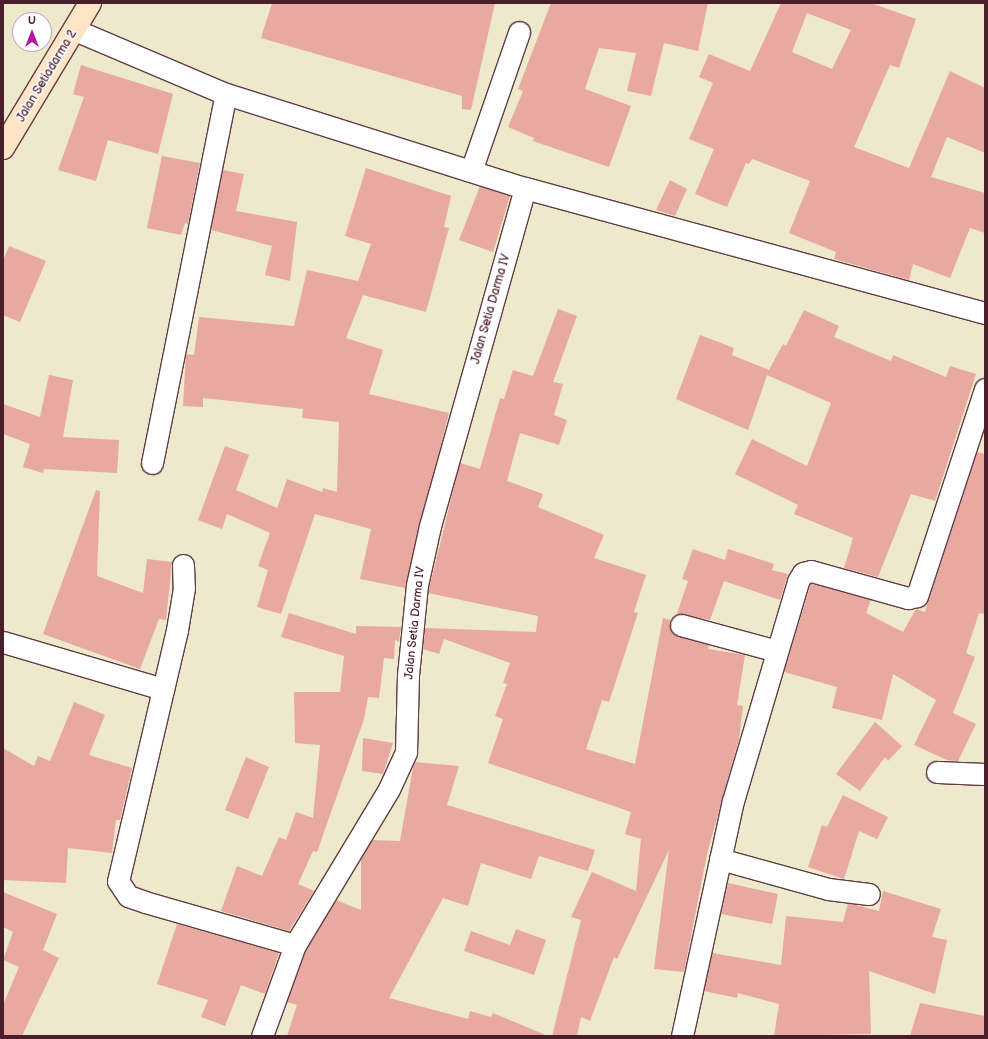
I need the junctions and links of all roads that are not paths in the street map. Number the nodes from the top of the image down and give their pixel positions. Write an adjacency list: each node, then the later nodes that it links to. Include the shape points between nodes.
1 (90, 3): 2 (main road, Jalan Setiadarma 2)
2 (75, 30): 4 (street); 5 (main road, Jalan Setiadarma 2)
3 (519, 32): 6 (street)
4 (226, 94): 6 (street); 10 (street)
5 (3, 148)
6 (471, 171): 7 (street)
7 (525, 188): 8 (street); 20 (street, Jalan Setia Darma IV, via 430,526 417,585 408,675 406,752 389,789)
8 (985, 313)
9 (985, 389): 14 (street, via 917,596 908,598 811,571 803,573)
10 (152, 463)
11 (183, 565): 15 (street, via 183,595)
12 (681, 625): 14 (street)
13 (3, 642): 15 (street)
14 (778, 651): 18 (street, via 733,801)
15 (163, 689): 20 (street, via 118,881 121,890 145,902)
16 (937, 772): 17 (street)
17 (985, 774)
18 (720, 859): 19 (street, via 828,889); 22 (street)
19 (870, 894)
20 (295, 945): 21 (street, Jalan Setia Darma IV)
21 (262, 1036)
22 (682, 1036)

